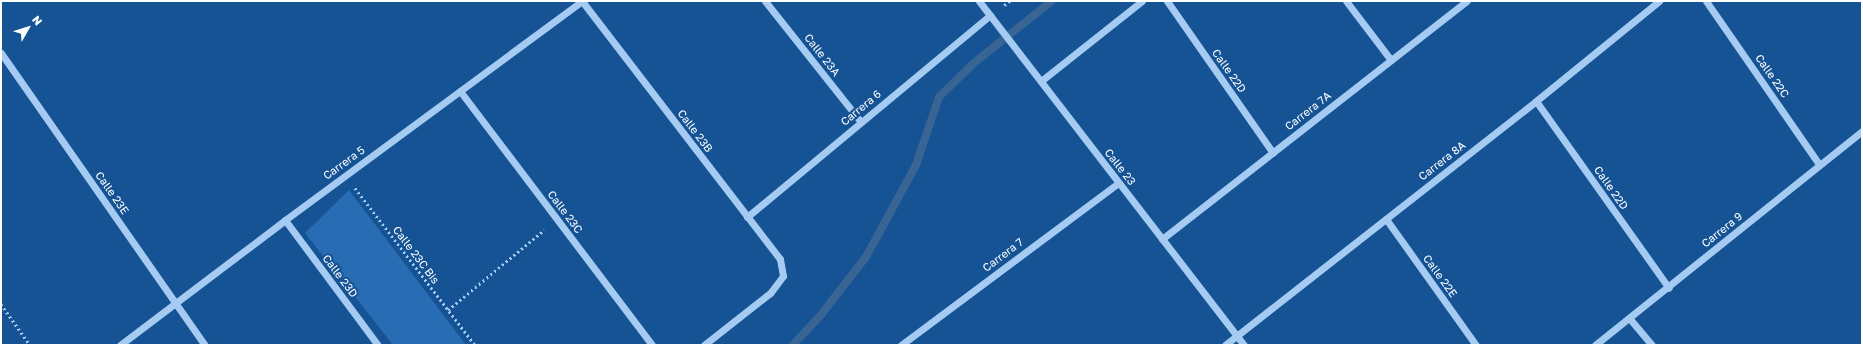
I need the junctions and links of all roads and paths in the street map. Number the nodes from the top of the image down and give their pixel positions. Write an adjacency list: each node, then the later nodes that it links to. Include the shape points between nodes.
1 (582, 1): 14 (street, Carrera 5); 22 (street, Calle 23B)
2 (766, 1): 16 (street, Calle 23A)
3 (979, 1): 10 (street, Calle 23)
4 (1142, 1): 13 (street)
5 (1166, 1): 18 (street, Calle 22D)
6 (1346, 1): 12 (street)
7 (1467, 1): 12 (street, Carrera 7A)
8 (1659, 1): 15 (street, Carrera 8A)
9 (1706, 1): 19 (street, Calle 22C)
10 (990, 15): 13 (street, Calle 23); 16 (street, Carrera 6)
11 (1, 53): 29 (street, Calle 23E)
12 (1391, 60): 18 (street, Carrera 7A)
13 (1041, 81): 21 (street, Calle 23)
14 (460, 91): 20 (street, Carrera 5); 25 (street, Calle 23C)
15 (1536, 101): 23 (street, Carrera 8A); 27 (street, Calle 22D)
16 (860, 122): 22 (street, Carrera 6)
17 (1862, 131): 19 (street, Carrera 9)
18 (1273, 153): 26 (street, Carrera 7A)
19 (1819, 164): 27 (street, Carrera 9)
20 (346, 175): 24 (street, Carrera 5); 30 (path, Calle 23C Bis)
21 (1118, 182): 26 (street, Calle 23); 40 (street, Carrera 7)
22 (747, 217): 39 (street, Calle 23B, via 780,259 783,276 770,293)
23 (1386, 219): 32 (street, Carrera 8A); 43 (street, Calle 22E)
24 (284, 220): 29 (street, Carrera 5); 36 (street, Calle 23D)
25 (557, 220): 30 (path); 38 (street, Calle 23C)
26 (1162, 239): 32 (street, Calle 23)
27 (1668, 288): 31 (street, Carrera 9)
28 (1, 304): 33 (path)
29 (175, 304): 34 (street, Carrera 5); 35 (street, Calle 23E)
30 (448, 310): 37 (path, Calle 23C Bis)
31 (1630, 318): 44 (street, Carrera 9); 45 (street)
32 (1237, 336): 41 (street, Carrera 8A); 42 (street, Calle 23)
33 (30, 345)
34 (120, 345)
35 (205, 345)
36 (378, 345)
37 (475, 345)
38 (652, 345)
39 (704, 345)
40 (901, 345)
41 (1225, 345)
42 (1244, 345)
43 (1476, 345)
44 (1595, 345)
45 (1652, 345)

